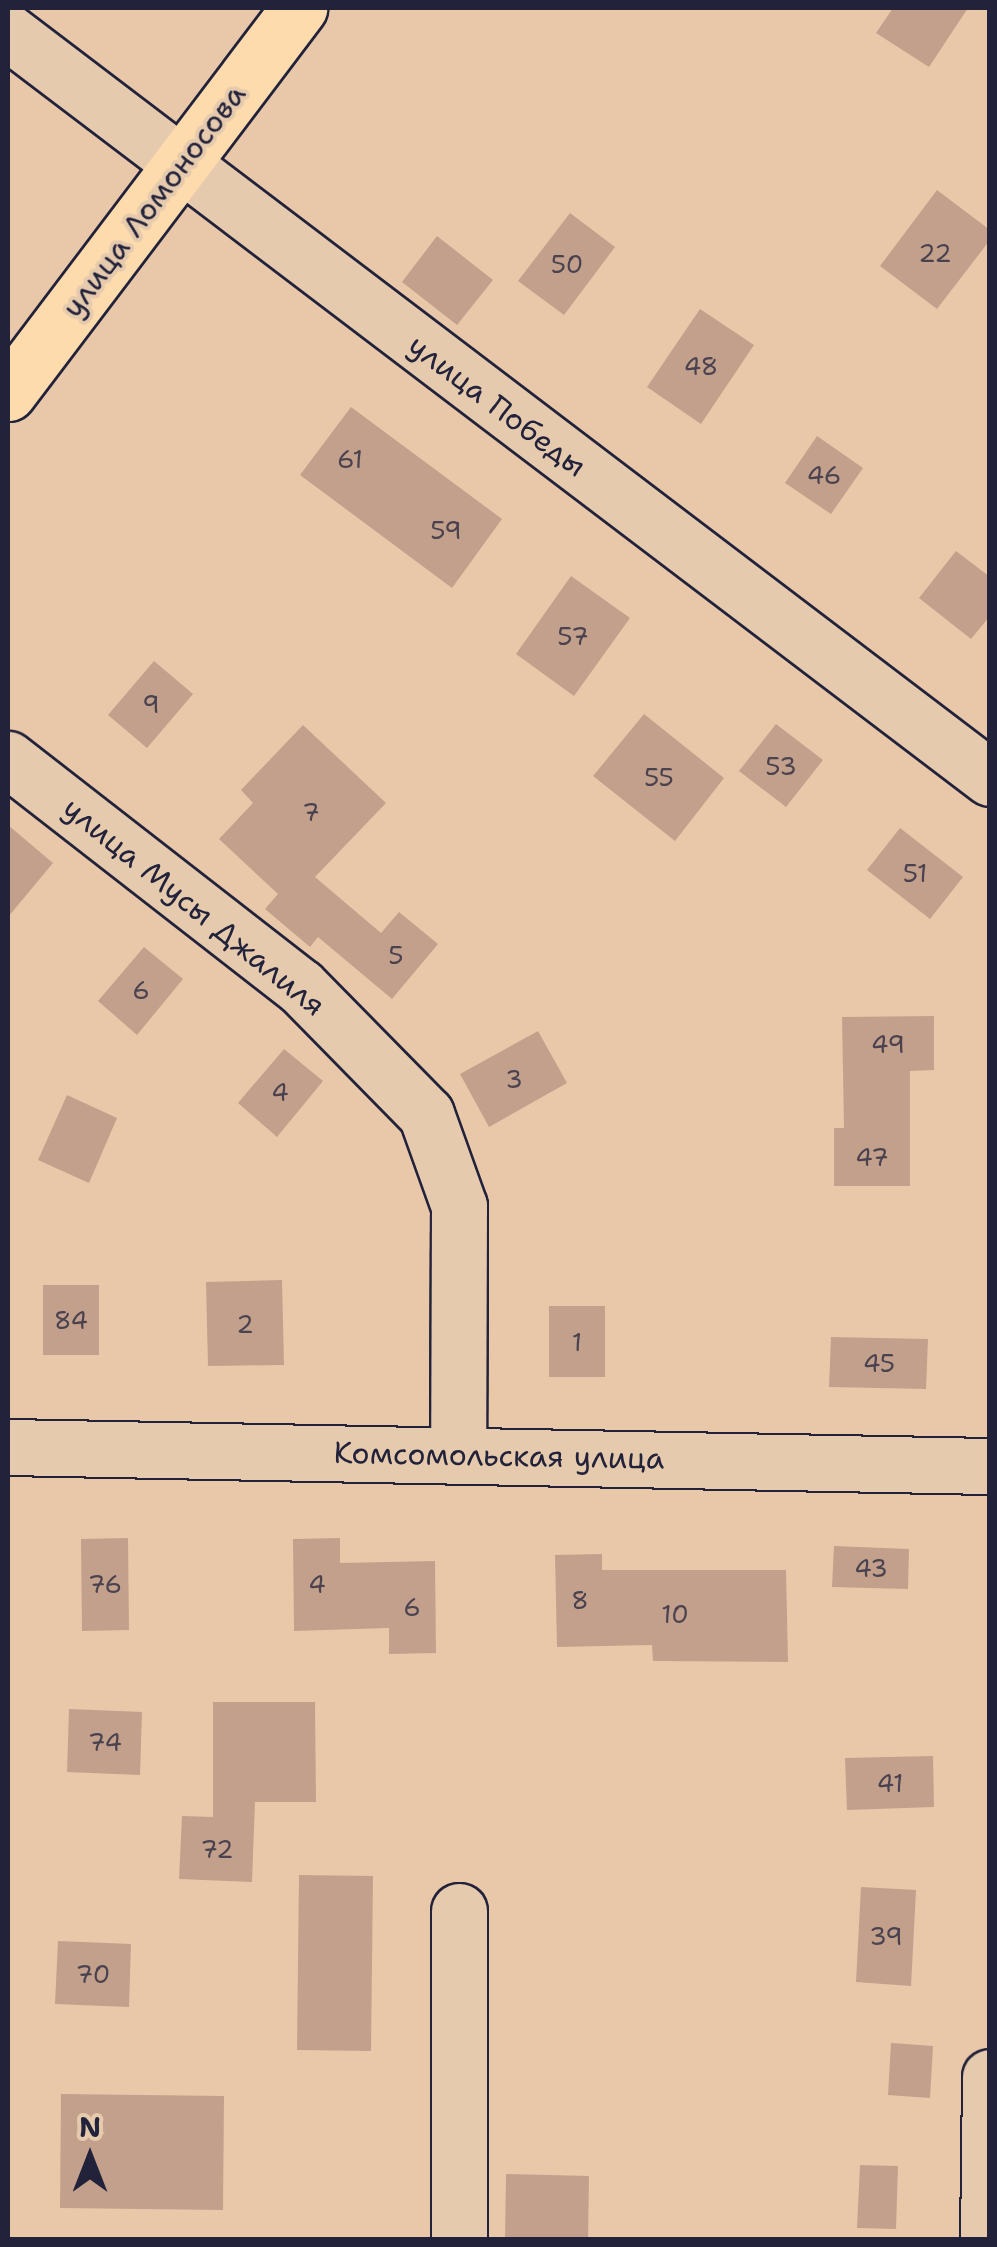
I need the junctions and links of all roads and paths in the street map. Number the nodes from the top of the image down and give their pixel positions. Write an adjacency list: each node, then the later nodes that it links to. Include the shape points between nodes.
1 (300, 8): 3 (main road, улица Ломоносова)
2 (8, 32): 3 (street, улица Победы)
3 (180, 167): 4 (main road, улица Ломоносова); 6 (street, улица Победы)
4 (8, 394)
5 (8, 760): 8 (street, улица Мусы Джалиля, via 300,986 426,1114 459,1206)
6 (990, 778)
7 (8, 1447): 8 (street, Комсомольская улица)
8 (458, 1455): 9 (street, Комсомольская улица)
9 (990, 1466)
10 (459, 1911): 12 (street)
11 (989, 2108): 13 (street)
12 (459, 2240)
13 (988, 2240)

